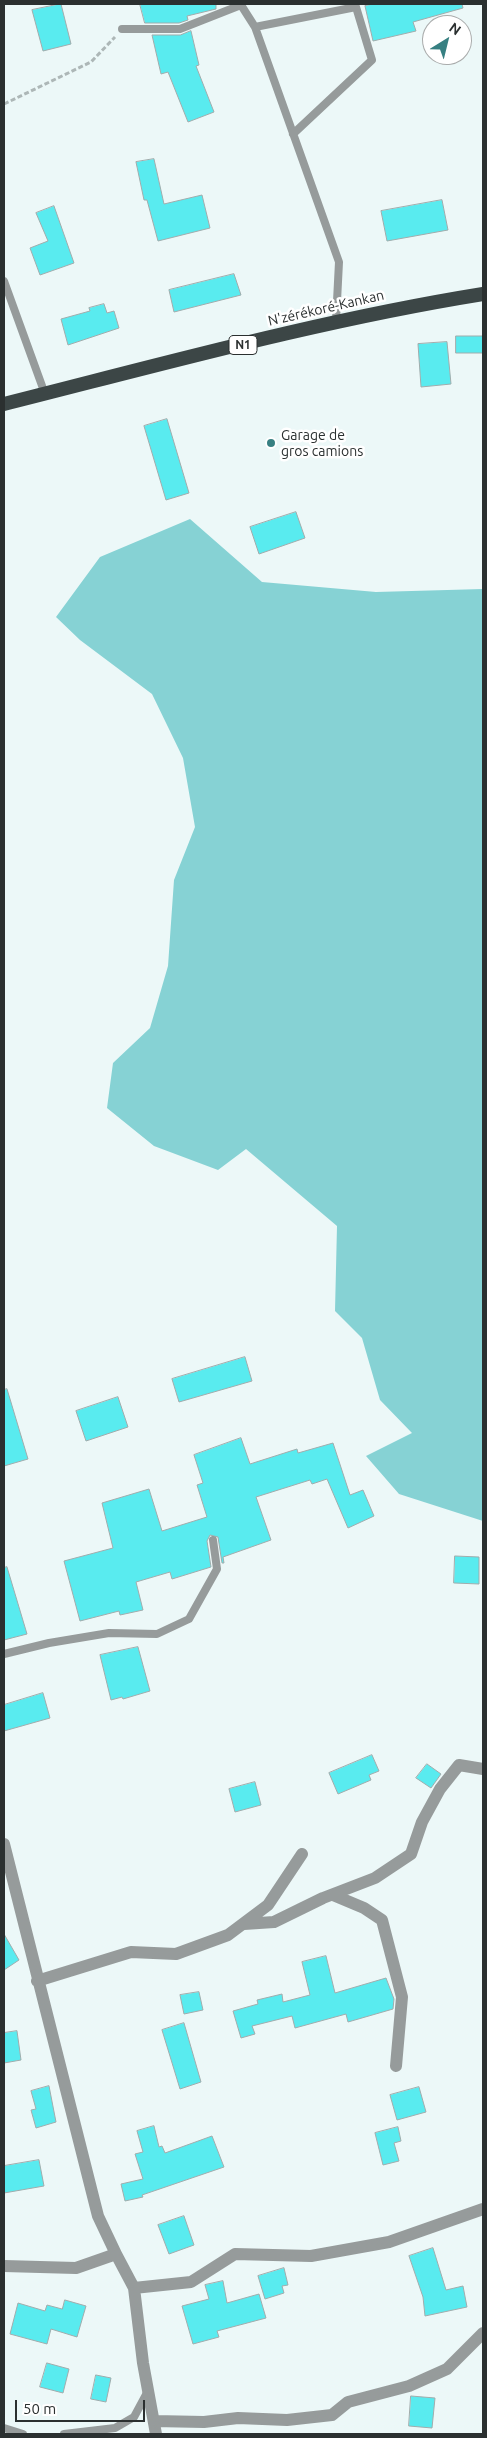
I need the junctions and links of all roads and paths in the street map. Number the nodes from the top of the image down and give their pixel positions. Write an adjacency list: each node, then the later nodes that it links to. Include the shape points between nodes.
1 (255, 27): 2 (lane, via 241,6 180,29); 4 (lane); 4 (lane, via 356,6 372,60)
2 (122, 29): 3 (path, via 91,62)
3 (4, 104)
4 (293, 134): 7 (lane, via 339,262)
5 (4, 281): 8 (lane)
6 (483, 294): 7 (highway, N'zérékoré-Kankan / N1)
7 (336, 321): 8 (highway, N'zérékoré-Kankan / N1)
8 (45, 394): 9 (highway, N'zérékoré-Kankan / N1)
9 (4, 404)
10 (213, 1540): 11 (lane, via 218,1569 189,1619 157,1634 109,1634)
11 (4, 1654)
12 (483, 1769): 15 (street, via 459,1765 440,1789 422,1822 411,1854 375,1878)
13 (4, 1844): 17 (street)
14 (302, 1854): 16 (street, via 268,1905)
15 (333, 1895): 16 (street, via 274,1922); 18 (street, via 364,1908 382,1920 402,1998)
16 (244, 1924): 17 (street, via 228,1935 176,1954 131,1952)
17 (37, 1981): 20 (street, via 98,2216)
18 (396, 2066)
19 (483, 2209): 22 (street, via 388,2242 311,2256 235,2254 191,2282)
20 (116, 2254): 21 (street, via 76,2268); 22 (street)
21 (4, 2266)
22 (134, 2288): 24 (street)
23 (483, 2333): 25 (street, via 447,2369 409,2386 348,2402 332,2414 287,2420)
24 (148, 2391): 25 (street); 28 (lane, via 134,2417 115,2428)
25 (154, 2421): 29 (street)
26 (4, 2428): 27 (lane)
27 (23, 2434)
28 (64, 2434)
29 (156, 2434)

